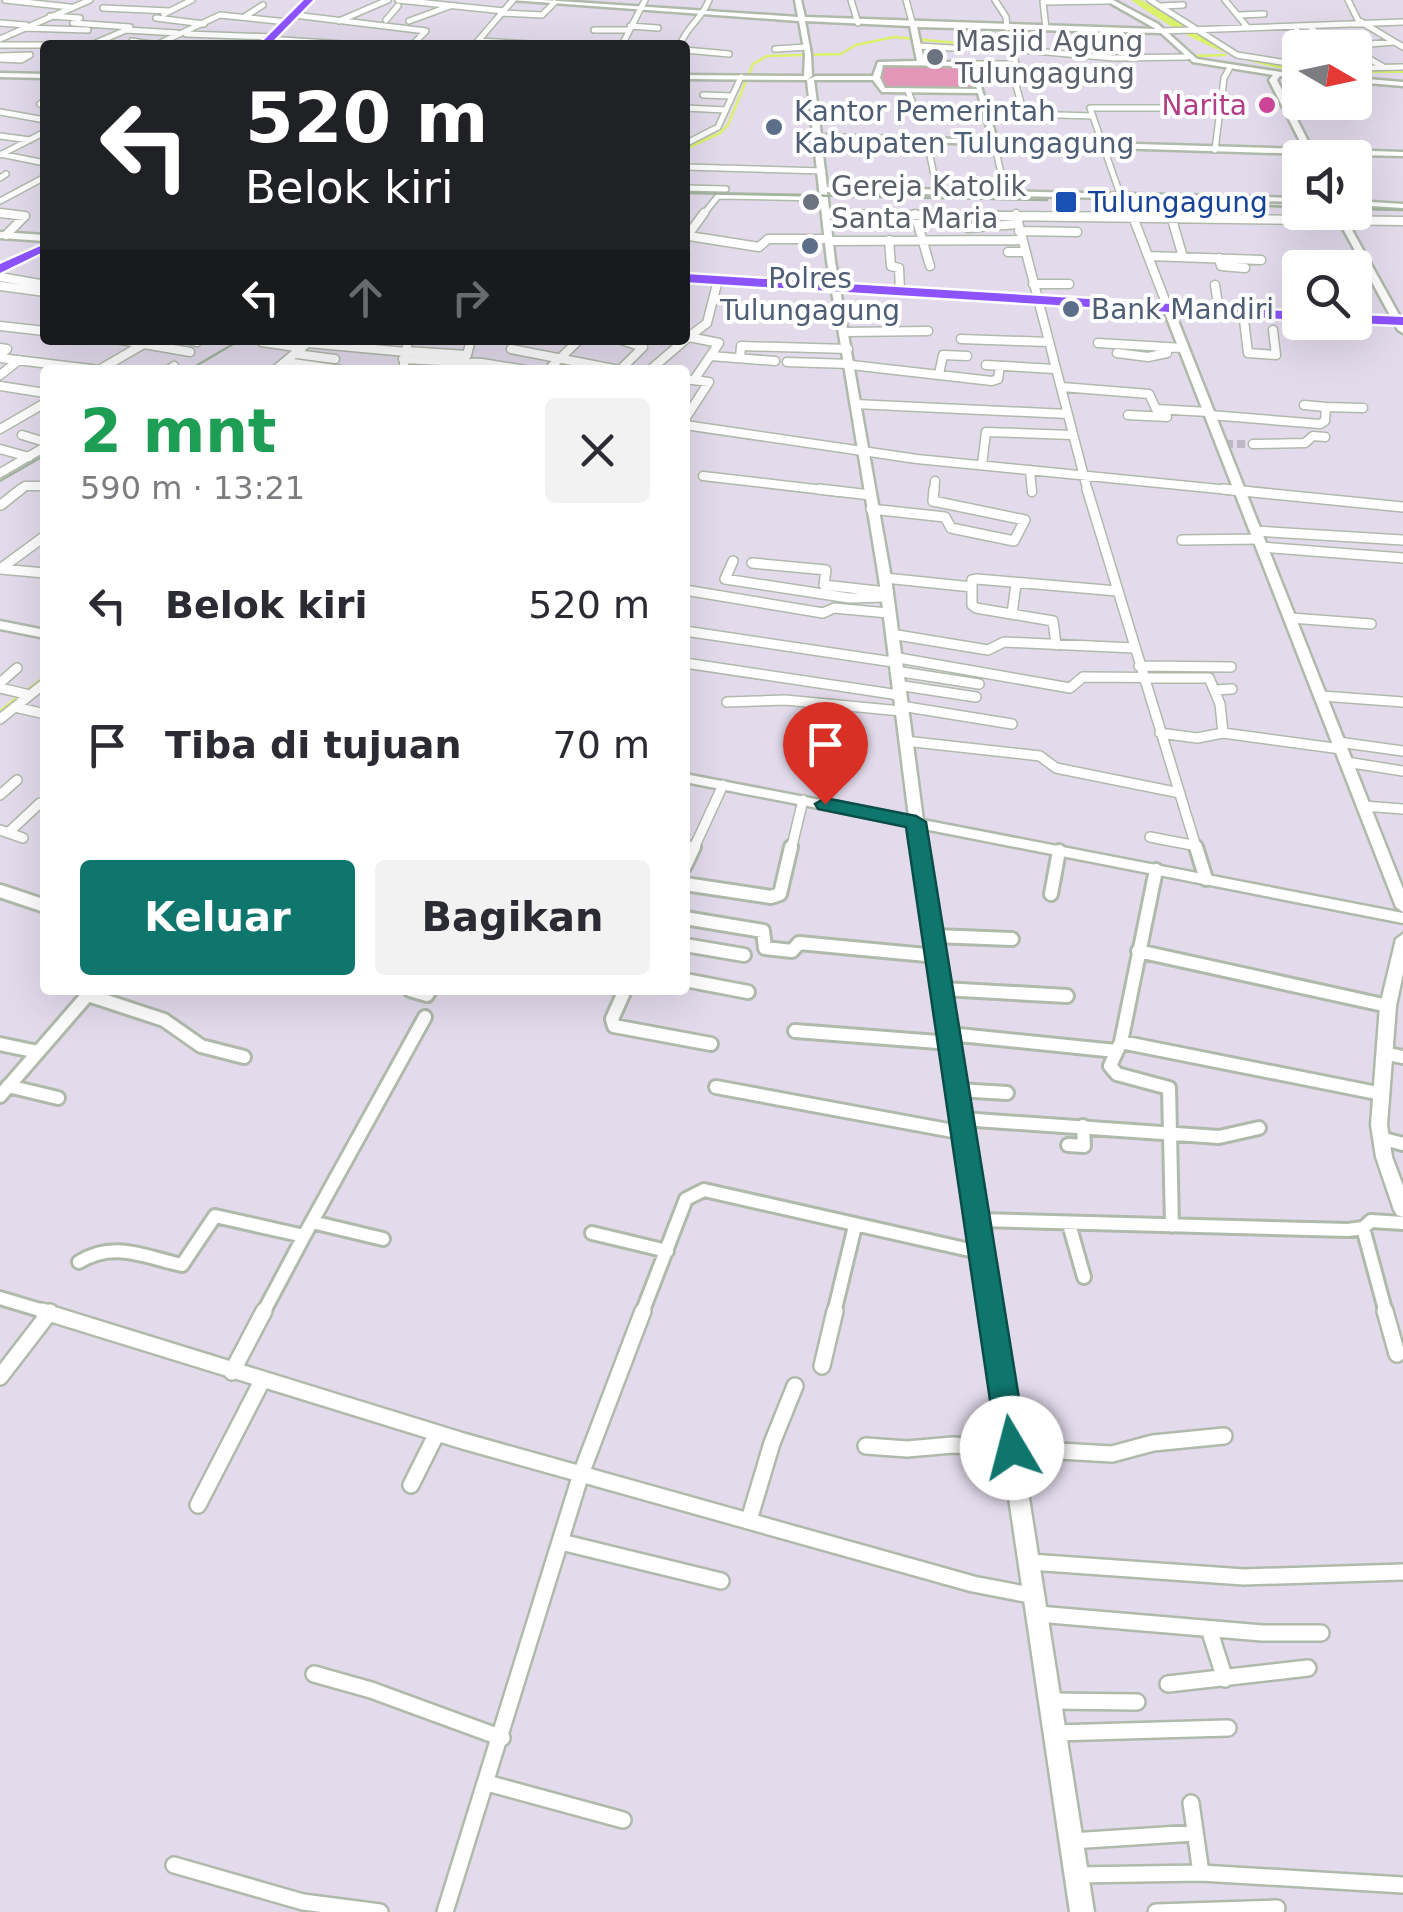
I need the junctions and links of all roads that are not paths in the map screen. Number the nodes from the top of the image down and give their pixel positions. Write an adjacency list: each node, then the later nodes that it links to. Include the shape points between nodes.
1 (5, 0): 24 (street)
2 (178, 0): 3 (street)
3 (189, 0): 30 (street)
4 (309, 0): 39 (highway)
5 (388, 0): 26 (street)
6 (514, 0): 19 (street); 31 (street)
7 (645, 0): 28 (street)
8 (709, 0): 32 (street)
9 (798, 0): 42 (street)
10 (852, 0): 47 (street)
11 (906, 0): 50 (street)
12 (995, 0): 58 (street)
13 (1109, 0): 59 (street, via 1043,2); 67 (street)
14 (1150, 0): 23 (street)
15 (1225, 0): 36 (street)
16 (1348, 0): 49 (street)
17 (87, 1): 24 (street); 25 (street, via 108,4)
18 (575, 2): 19 (street); 28 (street)
19 (554, 3): 31 (street, via 540,18)
20 (450, 4): 27 (street); 31 (street); 41 (street, via 412,22)
21 (1183, 5): 23 (street)
22 (264, 6): 37 (street)
23 (1161, 6): 63 (street)
24 (72, 7): 34 (street)
25 (104, 8): 30 (street); 38 (street)
26 (368, 8): 27 (street); 43 (street)
27 (395, 8): 41 (street)
28 (639, 9): 32 (street); 56 (street)
29 (28, 11): 34 (street)
30 (169, 12): 46 (street, via 156,18)
31 (503, 12): 77 (street)
32 (704, 14): 42 (street); 79 (street)
33 (1264, 14): 36 (street)
34 (51, 15): 38 (street); 53 (street)
35 (220, 15): 37 (street); 46 (street); 48 (street)
36 (1238, 15): 61 (street)
37 (244, 17): 39 (street)
38 (80, 18): 66 (street, via 73,23 130,27)
39 (290, 18): 40 (street); 71 (highway)
40 (328, 20): 43 (street); 55 (street)
41 (386, 20): 54 (street)
42 (800, 20): 47 (street); 89 (street)
43 (339, 22): 54 (street)
44 (1403, 22): 49 (street)
45 (0, 23): 53 (street)
46 (189, 23): 48 (street)
47 (858, 23): 50 (street)
48 (204, 24): 69 (street)
49 (1363, 24): 52 (street); 82 (street)
50 (913, 26): 58 (street); 80 (street)
51 (1296, 26): 52 (street); 61 (street); 64 (street)
52 (1308, 26): 65 (street)
53 (27, 27): 66 (street); 68 (street)
54 (378, 27): 76 (street, via 426,31)
55 (317, 28)
56 (629, 28): 57 (street); 62 (street); 78 (street)
57 (658, 28)
58 (1007, 28): 59 (street)
59 (1046, 28): 67 (street)
60 (1239, 28): 61 (street); 63 (street); 72 (street)
61 (1248, 28)
62 (594, 30)
63 (1200, 30): 67 (street); 95 (street, via 1237,55)
64 (1297, 30)
65 (1313, 30)
66 (124, 31): 69 (street); 74 (street)
67 (1163, 31): 91 (street)
68 (12, 34): 73 (street, via 55,37); 81 (street)
69 (186, 34): 71 (street); 75 (street)
70 (315, 36): 71 (street)
71 (270, 39)
72 (1247, 39)
73 (50, 40)
74 (103, 40)
75 (170, 40)
76 (417, 40)
77 (480, 40)
78 (624, 40)
79 (684, 40)
80 (916, 41): 86 (street); 96 (street)
81 (0, 42): 83 (street)
82 (1394, 42): 84 (street); 85 (street)
83 (40, 45)
84 (1372, 45)
85 (1403, 47)
86 (952, 48)
87 (690, 49): 90 (street)
88 (775, 49): 89 (street)
89 (807, 52): 109 (street)
90 (729, 54)
91 (1187, 57): 92 (street); 101 (street)
92 (1112, 58): 94 (street); 97 (street, via 1011,49)
93 (1372, 60): 103 (street)
94 (1069, 62)
95 (1282, 62)
96 (921, 63): 98 (street); 110 (street, via 878,64)
97 (1016, 63): 98 (street); 99 (street)
98 (972, 64): 116 (street)
99 (1032, 64)
100 (1403, 67): 103 (street)
101 (1230, 68): 111 (street); 119 (street)
102 (1372, 68): 103 (street)
103 (1386, 68)
104 (40, 73): 105 (street)
105 (0, 75)
106 (690, 77): 107 (street)
107 (742, 77): 109 (street); 118 (street)
108 (1282, 77): 111 (street)
109 (810, 78): 110 (street); 130 (street)
110 (876, 78): 115 (street, via 880,90)
111 (1275, 78): 133 (street)
112 (1372, 81): 113 (street)
113 (1403, 84)
114 (1016, 85): 125 (street)
115 (908, 91): 116 (street); 120 (street)
116 (981, 91): 124 (street)
117 (703, 94): 118 (street)
118 (732, 96): 122 (street)
119 (1220, 101): 126 (street, via 1091,108); 137 (street)
120 (913, 104)
121 (690, 108): 122 (street)
122 (726, 110): 134 (street, via 718,127)
123 (0, 112): 127 (street)
124 (987, 113): 125 (street); 135 (street)
125 (1024, 114): 126 (street)
126 (1093, 116): 136 (street)
127 (40, 119)
128 (40, 135): 131 (street)
129 (0, 136): 131 (street)
130 (818, 137): 132 (street); 144 (street)
131 (30, 140): 139 (street)
132 (928, 140): 135 (street); 150 (street)
133 (1304, 140)
134 (690, 141)
135 (994, 142): 136 (street); 151 (street)
136 (1105, 147): 137 (street); 154 (street)
137 (1216, 150): 138 (street)
138 (1282, 153)
139 (0, 154): 142 (street)
140 (1372, 154): 141 (street)
141 (1403, 154)
142 (40, 161)
143 (690, 167): 144 (street)
144 (823, 171): 153 (street)
145 (40, 180): 146 (street)
146 (26, 187): 148 (street); 149 (street); 152 (street)
147 (690, 188): 153 (street)
148 (0, 189): 152 (street)
149 (40, 189)
150 (937, 190): 151 (street); 153 (street)
151 (1005, 191): 154 (street)
152 (16, 192): 159 (street)
153 (824, 193): 155 (street); 164 (street)
154 (1120, 194): 158 (street)
155 (750, 195): 157 (street); 162 (street)
156 (690, 196): 157 (street)
157 (718, 196): 174 (street)
158 (1282, 199)
159 (0, 201)
160 (1372, 203): 161 (street)
161 (1403, 206)
162 (745, 211)
163 (0, 213): 177 (street, via 25,216)
164 (826, 214): 165 (street); 181 (street)
165 (915, 214): 166 (street); 183 (street)
166 (1016, 214): 169 (street); 175 (street)
167 (1170, 216): 168 (street); 169 (street); 189 (street)
168 (1282, 216)
169 (1133, 217): 191 (street)
170 (1372, 219): 171 (street)
171 (1403, 222)
172 (968, 228): 175 (street)
173 (1348, 230): 215 (street)
174 (690, 232)
175 (1019, 232): 176 (street); 183 (street); 188 (street)
176 (1077, 232)
177 (3, 235): 180 (street)
178 (690, 235): 181 (street, via 757,246 768,239)
179 (690, 237): 184 (street)
180 (40, 238)
181 (828, 240): 182 (street); 207 (street)
182 (890, 240): 183 (street); 208 (street)
183 (924, 240): 195 (street)
184 (699, 246)
185 (1229, 246): 192 (street)
186 (40, 249): 197 (highway)
187 (1008, 252): 188 (street)
188 (1024, 252): 201 (street)
189 (1184, 257): 190 (street); 191 (street)
190 (1219, 258): 192 (street); 196 (street, via 1221,266)
191 (1149, 259): 194 (street); 210 (street)
192 (1230, 259): 193 (street)
193 (1261, 260)
194 (1199, 264)
195 (930, 266)
196 (1245, 268)
197 (0, 269)
198 (0, 277): 205 (street)
199 (690, 278): 200 (highway)
200 (718, 280): 207 (highway); 220 (street)
201 (1033, 284): 202 (street); 209 (street)
202 (1069, 284)
203 (1215, 284): 211 (street)
204 (0, 286): 206 (street)
205 (40, 287)
206 (40, 288)
207 (836, 288): 208 (highway); 221 (street)
208 (900, 291): 209 (highway)
209 (1036, 300): 210 (highway); 225 (street)
210 (1168, 308): 211 (highway); 237 (street)
211 (1218, 311): 212 (highway)
212 (1243, 312): 213 (highway); 219 (street, via 1248,353 1276,355)
213 (1282, 315)
214 (1372, 321): 215 (highway)
215 (1402, 324)
216 (0, 326): 217 (street)
217 (12, 327): 218 (street); 223 (street)
218 (40, 330)
219 (1273, 330)
220 (690, 332): 242 (street, via 718,343)
221 (845, 332): 222 (street); 236 (street)
222 (928, 332)
223 (0, 338)
224 (961, 339): 225 (street)
225 (1049, 342): 264 (street)
226 (1098, 343): 237 (street)
227 (143, 345): 253 (street)
228 (161, 345): 238 (street)
229 (406, 345): 239 (street)
230 (470, 345): 239 (street, via 467,355)
231 (574, 345): 244 (street)
232 (637, 345): 260 (street, via 643,347)
233 (676, 345): 261 (street)
234 (304, 346): 239 (street); 246 (street); 248 (street)
235 (511, 349): 244 (street)
236 (848, 349): 245 (street, via 741,346); 251 (street)
237 (1185, 351): 241 (street); 282 (street)
238 (190, 352)
239 (404, 353): 256 (street); 257 (street)
240 (0, 354): 247 (street)
241 (1118, 354)
242 (711, 356): 245 (street); 267 (street)
243 (967, 356): 266 (street, via 943,355)
244 (560, 358): 258 (street); 259 (street)
245 (740, 358): 249 (street)
246 (335, 359)
247 (19, 360): 252 (street); 265 (street)
248 (286, 362): 254 (street); 255 (street)
249 (775, 362)
250 (787, 362): 251 (street)
251 (850, 364): 266 (street); 273 (street)
252 (60, 365)
253 (110, 365)
254 (282, 365)
255 (293, 365)
256 (403, 365)
257 (498, 365)
258 (553, 365)
259 (595, 365)
260 (625, 365)
261 (655, 365)
262 (986, 365): 263 (street)
263 (1000, 366): 264 (street); 266 (street, via 995,381)
264 (1055, 369): 269 (street)
265 (0, 374)
266 (939, 374)
267 (690, 379): 272 (street, via 709,382)
268 (0, 386): 270 (street)
269 (1062, 387): 280 (street); 282 (street, via 1149,394 1156,408)
270 (40, 392)
271 (690, 402): 272 (street)
272 (696, 403): 278 (street)
273 (855, 404): 280 (street); 295 (street)
274 (1304, 405): 276 (street)
275 (40, 406): 284 (street)
276 (1326, 408): 277 (street); 282 (street, via 1320,424)
277 (1363, 408)
278 (690, 413)
279 (0, 414): 284 (street)
280 (1066, 414): 289 (street)
281 (1128, 414): 283 (street)
282 (1210, 416): 283 (street); 305 (street)
283 (1161, 417): 287 (street)
284 (19, 418): 286 (street)
285 (690, 423): 295 (street)
286 (0, 430)
287 (1162, 430)
288 (22, 435): 291 (street)
289 (1072, 435): 297 (street, via 986,432); 301 (street)
290 (1326, 437): 292 (street)
291 (40, 443)
292 (1253, 444)
293 (0, 448): 296 (street)
294 (40, 448): 296 (street)
295 (862, 452): 297 (street); 306 (street)
296 (29, 456): 298 (street)
297 (982, 466): 299 (street)
298 (2, 470)
299 (1030, 470): 301 (street); 304 (street)
300 (703, 476): 306 (street)
301 (1083, 476): 305 (street); 327 (street)
302 (935, 481): 308 (street, via 932,500)
303 (40, 486): 307 (street, via 26,486)
304 (1032, 492)
305 (1240, 492): 309 (street); 312 (street)
306 (870, 495): 310 (street)
307 (2, 505)
308 (948, 505): 311 (street); 311 (street, via 1025,521 1010,542 949,527)
309 (1403, 507)
310 (871, 509): 311 (street); 323 (street)
311 (944, 517)
312 (1258, 539): 314 (street); 315 (street); 318 (street); 331 (street)
313 (40, 540): 316 (street)
314 (1182, 540)
315 (1403, 540)
316 (26, 550): 317 (street); 321 (street)
317 (40, 553)
318 (1403, 558)
319 (733, 561): 328 (street, via 725,580 834,597)
320 (752, 563): 328 (street, via 826,570 824,585)
321 (2, 565): 322 (street)
322 (40, 573)
323 (884, 578): 325 (street); 328 (street)
324 (1016, 584): 325 (street, via 974,578); 327 (street); 330 (street)
325 (972, 586): 330 (street, via 973,607)
326 (690, 591): 329 (street, via 823,613)
327 (1117, 591): 338 (street)
328 (886, 594): 329 (street)
329 (888, 613): 336 (street)
330 (1012, 614): 337 (street, via 1053,621)
331 (1291, 618): 333 (street); 350 (street)
332 (0, 624): 335 (street)
333 (1371, 624)
334 (690, 632): 340 (street)
335 (40, 633)
336 (892, 634): 337 (street, via 988,650 1004,642); 340 (street)
337 (1056, 645): 338 (street)
338 (1134, 648): 342 (street)
339 (0, 663): 346 (street, via 18,668)
340 (894, 663): 344 (street, via 1070,688 1080,677); 345 (street); 352 (street)
341 (690, 665): 352 (street)
342 (1139, 666): 343 (street); 344 (street)
343 (1231, 667)
344 (1143, 679): 348 (street, via 1210,678); 359 (street)
345 (978, 684)
346 (0, 685): 349 (street)
347 (1232, 689): 348 (street)
348 (1215, 690): 360 (street)
349 (34, 691): 355 (street)
350 (1322, 696): 354 (street); 362 (street)
351 (976, 697): 352 (street)
352 (900, 699): 353 (street); 358 (street); 361 (street)
353 (728, 702)
354 (1403, 702)
355 (15, 707): 356 (street); 357 (street)
356 (40, 713)
357 (0, 718)
358 (1012, 724)
359 (1160, 734): 360 (street); 368 (street)
360 (1223, 734): 362 (street)
361 (905, 741): 368 (street, via 1040,756 1056,768); 374 (street)
362 (1342, 751): 363 (street); 364 (street); 372 (street)
363 (1403, 751)
364 (1403, 771)
365 (690, 779): 367 (street)
366 (17, 780): 369 (street)
367 (723, 785): 370 (street); 380 (street)
368 (1180, 793): 378 (street)
369 (0, 795)
370 (804, 800): 374 (street); 383 (street, via 780,894)
371 (40, 802): 375 (street)
372 (1363, 806): 373 (street); 387 (street)
373 (1403, 809)
374 (916, 822): 379 (street); 393 (street)
375 (4, 832): 377 (street)
376 (1150, 837): 378 (street)
377 (23, 838)
378 (1197, 846): 382 (street)
379 (1059, 851): 381 (street); 385 (street)
380 (690, 855)
381 (1156, 870): 382 (street); 394 (street)
382 (1206, 879): 388 (street)
383 (690, 885)
384 (0, 890): 386 (street)
385 (1050, 894)
386 (40, 904)
387 (1403, 907)
388 (1403, 918)
389 (690, 919): 393 (street, via 764,931 765,948 792,951 799,942)
390 (1403, 939): 403 (street)
391 (1012, 940): 393 (street)
392 (690, 946): 395 (street)
393 (936, 946): 397 (street)
394 (1138, 952): 403 (street); 409 (street)
395 (744, 956)
396 (690, 981): 398 (street)
397 (942, 989): 402 (street); 406 (street)
398 (748, 992)
399 (88, 995): 410 (street)
400 (95, 995): 412 (street, via 164,1020 201,1046)
401 (622, 995): 408 (street, via 614,1026)
402 (1067, 996)
403 (1388, 1006): 411 (street)
404 (425, 1018): 435 (street)
405 (795, 1031): 406 (street)
406 (950, 1039): 409 (street); 415 (street)
407 (0, 1044): 410 (street)
408 (710, 1044)
409 (1119, 1046): 418 (street); 423 (street, via 1113,1072 1169,1088)
410 (38, 1052): 416 (street)
411 (1384, 1053): 413 (street); 418 (street)
412 (244, 1057)
413 (1403, 1057)
414 (716, 1087): 420 (street)
415 (958, 1090): 417 (street); 420 (street)
416 (4, 1091): 419 (street)
417 (1007, 1093)
418 (1382, 1094): 424 (street)
419 (58, 1098)
420 (963, 1126): 421 (street); 429 (street)
421 (1082, 1126): 423 (street); 426 (street, via 1084,1146)
422 (1258, 1128): 423 (street, via 1220,1137)
423 (1169, 1131): 433 (street)
424 (1380, 1138): 425 (street); 427 (street)
425 (1403, 1144)
426 (1068, 1146)
427 (1399, 1190): 428 (street)
428 (1403, 1210)
429 (979, 1220): 430 (street); 439 (street)
430 (1070, 1224): 433 (street); 441 (street)
431 (1403, 1224): 434 (street, via 1375,1221)
432 (854, 1226): 438 (street, via 698,1190 684,1203); 439 (street); 445 (street)
433 (1172, 1226): 434 (street)
434 (1364, 1228): 444 (street)
435 (308, 1229): 437 (street); 440 (street, via 216,1216 182,1265 110,1248); 446 (street)
436 (592, 1233): 438 (street)
437 (383, 1240)
438 (668, 1251): 454 (street)
439 (983, 1254): 453 (street)
440 (79, 1262)
441 (1084, 1277)
442 (0, 1298): 443 (street)
443 (50, 1312): 446 (street); 447 (street)
444 (1397, 1354)
445 (822, 1366)
446 (232, 1372): 448 (street)
447 (0, 1377)
448 (262, 1381): 450 (street); 456 (street)
449 (795, 1386): 457 (street)
450 (436, 1433): 454 (street); 455 (street)
451 (1224, 1436): 453 (street, via 1112,1454)
452 (866, 1446): 453 (street)
453 (1012, 1448): 459 (street)
454 (582, 1474): 457 (street); 458 (street)
455 (410, 1485)
456 (198, 1505)
457 (750, 1520): 462 (street)
458 (561, 1542): 461 (street); 473 (street)
459 (1030, 1562): 460 (street, via 1244,1577); 462 (street)
460 (1403, 1572)
461 (721, 1581)
462 (1036, 1605): 463 (street); 469 (street)
463 (1209, 1629): 464 (street); 467 (street)
464 (1321, 1634)
465 (1308, 1668): 467 (street)
466 (314, 1674): 473 (street)
467 (1225, 1679): 468 (street)
468 (1168, 1684)
469 (1050, 1701): 470 (street); 472 (street)
470 (1137, 1702)
471 (1228, 1728): 472 (street)
472 (1055, 1733): 478 (street)
473 (502, 1738): 474 (street)
474 (487, 1784): 476 (street); 485 (street)
475 (1191, 1803): 477 (street)
476 (623, 1820)
477 (1196, 1833): 478 (street); 480 (street)
478 (1071, 1842): 481 (street)
479 (174, 1864): 484 (street, via 303,1902)
480 (1200, 1873): 481 (street); 482 (street)
481 (1076, 1875): 486 (street)
482 (1403, 1885)
483 (1277, 1908): 487 (street)
484 (380, 1912)
485 (445, 1912)
486 (1082, 1912)
487 (1156, 1912)

